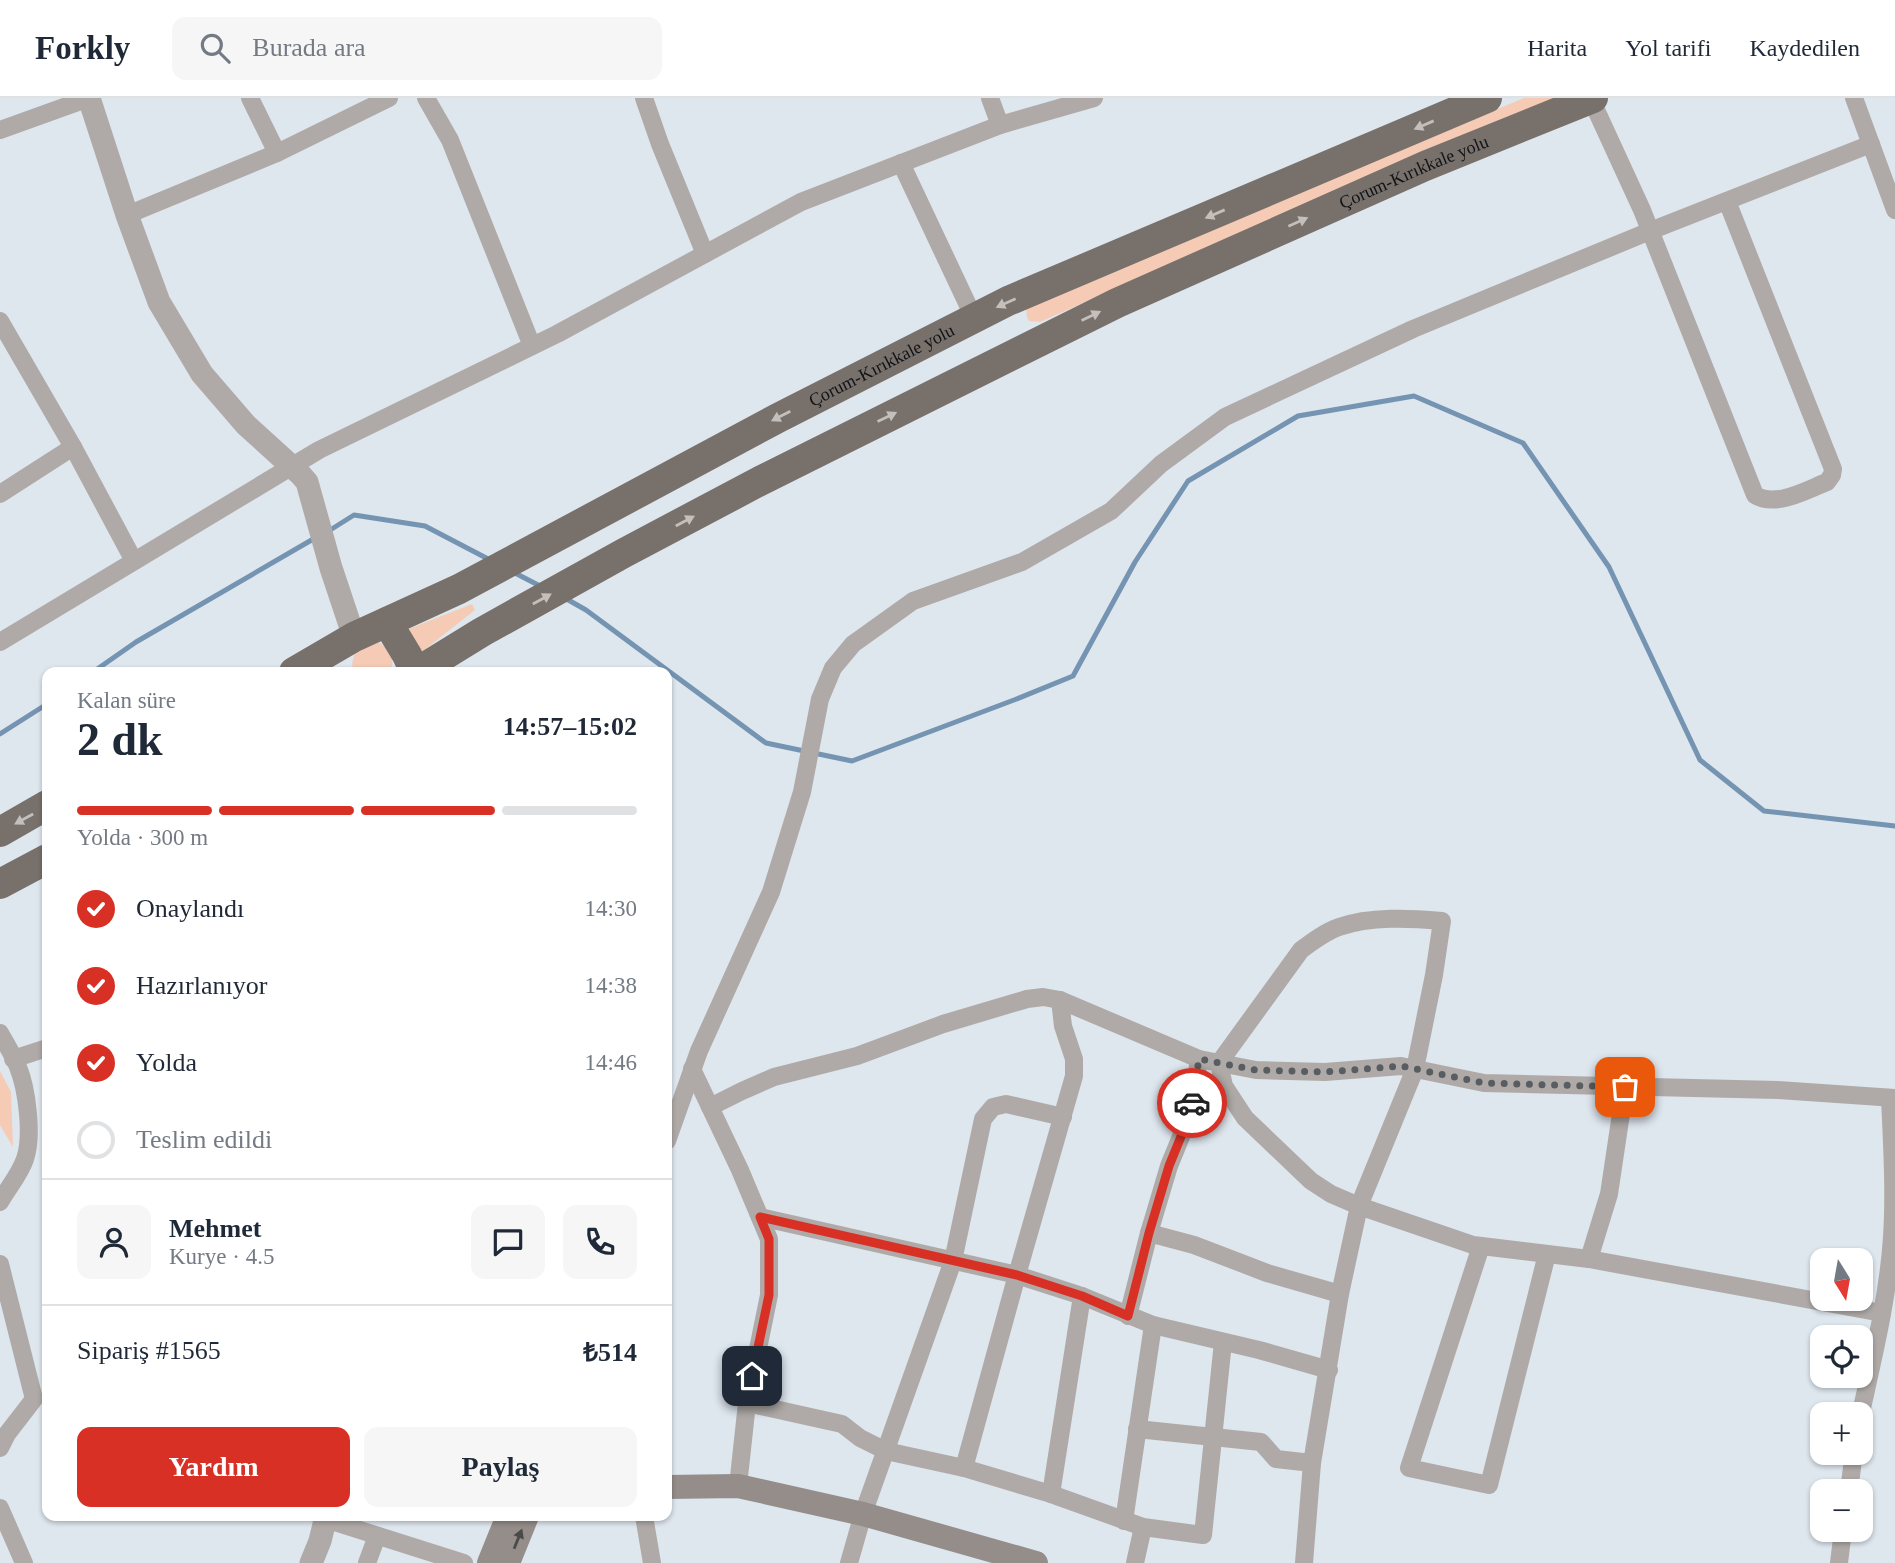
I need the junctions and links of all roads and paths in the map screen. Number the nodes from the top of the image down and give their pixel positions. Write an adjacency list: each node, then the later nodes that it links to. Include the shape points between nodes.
1 (89, 98): 12 (street); 18 (street)
2 (250, 98): 14 (street)
3 (389, 98): 14 (street)
4 (426, 98): 23 (street, via 450,140)
5 (644, 98): 20 (street)
6 (990, 98): 11 (street)
7 (1094, 98): 11 (street)
8 (1487, 98): 21 (highway, Çorum-Kırıkkale yolu, one-way to 21)
9 (1592, 98): 19 (street); 29 (highway, Çorum-Kırıkkale yolu, one-way to 9, via 760,481 1117,303 1425,166)
10 (1854, 98): 13 (street)
11 (1000, 125): 15 (street)
12 (0, 130)
13 (1871, 144): 16 (street); 17 (street)
14 (277, 153): 18 (street)
15 (901, 163): 20 (street, via 801,202); 21 (street)
16 (1727, 201): 19 (street); 19 (street, via 1832,463 1827,482 1779,499 1755,495)
17 (1895, 210)
18 (127, 215): 25 (street, via 159,302 202,374 246,425)
19 (1650, 232): 46 (street, via 1413,329 1225,416 1161,464 1111,511 1022,562 913,601 853,644 833,668 820,699 802,793 771,892)
20 (705, 254): 23 (street)
21 (974, 318): 28 (highway, Çorum-Kırıkkale yolu, one-way to 28, via 459,589)
22 (0, 321): 24 (street)
23 (532, 346): 25 (street, via 319,450)
24 (73, 447): 26 (street); 27 (street)
25 (299, 475): 27 (street); 31 (street, via 331,568)
26 (0, 494)
27 (134, 561): 30 (street)
28 (387, 622): 31 (highway, Çorum-Kırıkkale yolu); 33 (highway)
29 (472, 638): 34 (highway, Çorum-Kırıkkale yolu); 35 (highway)
30 (0, 642)
31 (345, 652): 32 (highway, Çorum-Kırıkkale yolu)
32 (307, 667)
33 (413, 667)
34 (424, 667)
35 (453, 667)
36 (42, 809): 37 (highway, one-way to 37)
37 (0, 832)
38 (42, 862): 39 (highway)
39 (0, 884)
40 (1060, 1000): 44 (street); 50 (street, via 1027,999 943,1024 857,1056 774,1077); 51 (street, via 1075,1066)
41 (0, 1033): 43 (street)
42 (42, 1050): 43 (street)
43 (13, 1059): 53 (street, via 23,1087 28,1143 25,1159)
44 (1199, 1059): 45 (street); 56 (street, via 1191,1112)
45 (1219, 1063): 47 (street, via 1256,1070); 47 (street, via 1301,950 1338,927 1406,918 1442,921); 54 (street, via 1224,1086 1245,1118 1311,1181)
46 (692, 1069): 50 (street); 52 (street)
47 (1415, 1069): 48 (street, via 1484,1083); 54 (street)
48 (1625, 1087): 49 (street); 59 (street, via 1609,1194)
49 (1893, 1098): 65 (street, via 1894,1215)
50 (710, 1107): 55 (street)
51 (1063, 1117): 60 (street, via 1006,1104 987,1112); 62 (street)
52 (672, 1127)
53 (0, 1202)
54 (1359, 1206): 57 (street); 63 (street)
55 (760, 1217): 60 (street); 72 (street, via 769,1239 769,1295)
56 (1149, 1233): 63 (street); 66 (street)
57 (1481, 1246): 58 (street); 58 (street, via 1409,1468 1489,1485)
58 (1547, 1254): 59 (street)
59 (1589, 1259): 65 (street)
60 (953, 1261): 62 (street); 76 (street)
61 (0, 1264): 70 (street)
62 (1017, 1275): 64 (street); 78 (street)
63 (1340, 1294): 69 (street)
64 (1082, 1296): 66 (street); 81 (street)
65 (1882, 1313): 71 (street)
66 (1128, 1316): 67 (street)
67 (1153, 1325): 68 (street); 73 (street)
68 (1223, 1342): 69 (street); 74 (street)
69 (1329, 1370): 77 (street)
70 (40, 1398): 75 (street)
71 (1863, 1402)
72 (747, 1403): 76 (street, via 842,1424); 79 (street)
73 (1137, 1429): 74 (street); 89 (street)
74 (1212, 1438): 77 (street, via 1261,1442 1276,1459); 90 (street, via 1203,1535)
75 (0, 1448)
76 (887, 1451): 78 (street); 83 (street)
77 (1312, 1463): 104 (street)
78 (964, 1468): 81 (street)
79 (738, 1486): 80 (main road); 83 (main road)
80 (672, 1487)
81 (1051, 1494): 89 (street)
82 (0, 1508): 94 (street)
83 (863, 1514): 101 (street); 102 (main road)
84 (324, 1521): 95 (street)
85 (336, 1521): 91 (street)
86 (506, 1521): 98 (main road)
87 (525, 1521): 99 (main road, one-way to 87)
88 (645, 1521): 100 (street)
89 (1124, 1521): 90 (street)
90 (1143, 1527): 103 (street)
91 (377, 1536): 93 (street); 96 (street)
92 (1842, 1542): 105 (street)
93 (424, 1557): 97 (street)
94 (24, 1563)
95 (311, 1563)
96 (367, 1563)
97 (464, 1563)
98 (489, 1563)
99 (508, 1563)
100 (652, 1563)
101 (849, 1563)
102 (1036, 1563)
103 (1135, 1563)
104 (1304, 1563)
105 (1839, 1563)

